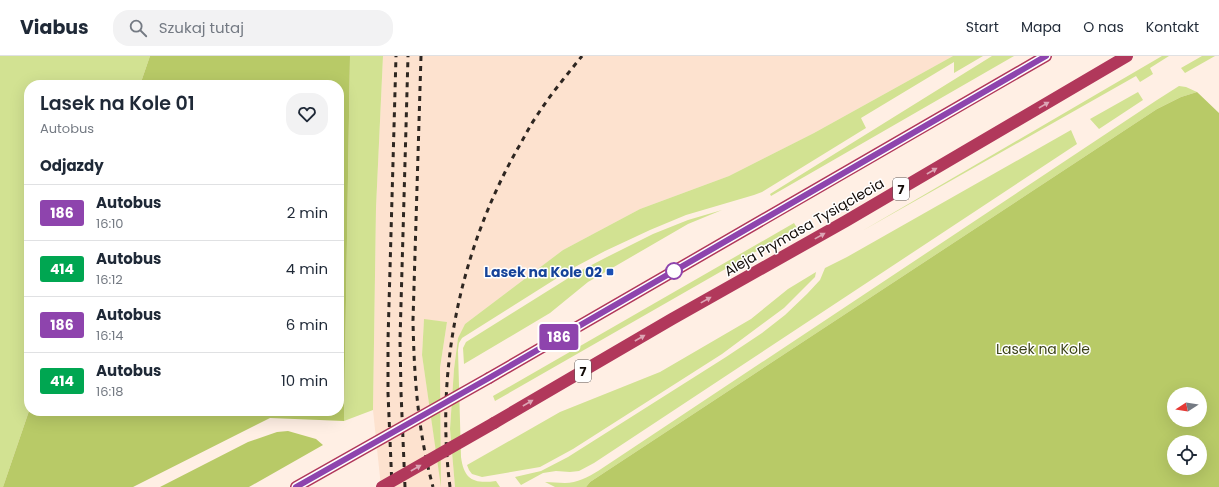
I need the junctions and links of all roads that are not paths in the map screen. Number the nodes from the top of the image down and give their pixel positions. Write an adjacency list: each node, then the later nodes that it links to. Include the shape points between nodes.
1 (1046, 56): 3 (main road, Aleja Prymasa Tysiąclecia, bridge)
2 (1127, 56): 4 (main road, Aleja Prymasa Tysiąclecia / 7, one-way to 2, bridge, via 672,319 846,222)
3 (296, 487)
4 (382, 487)

